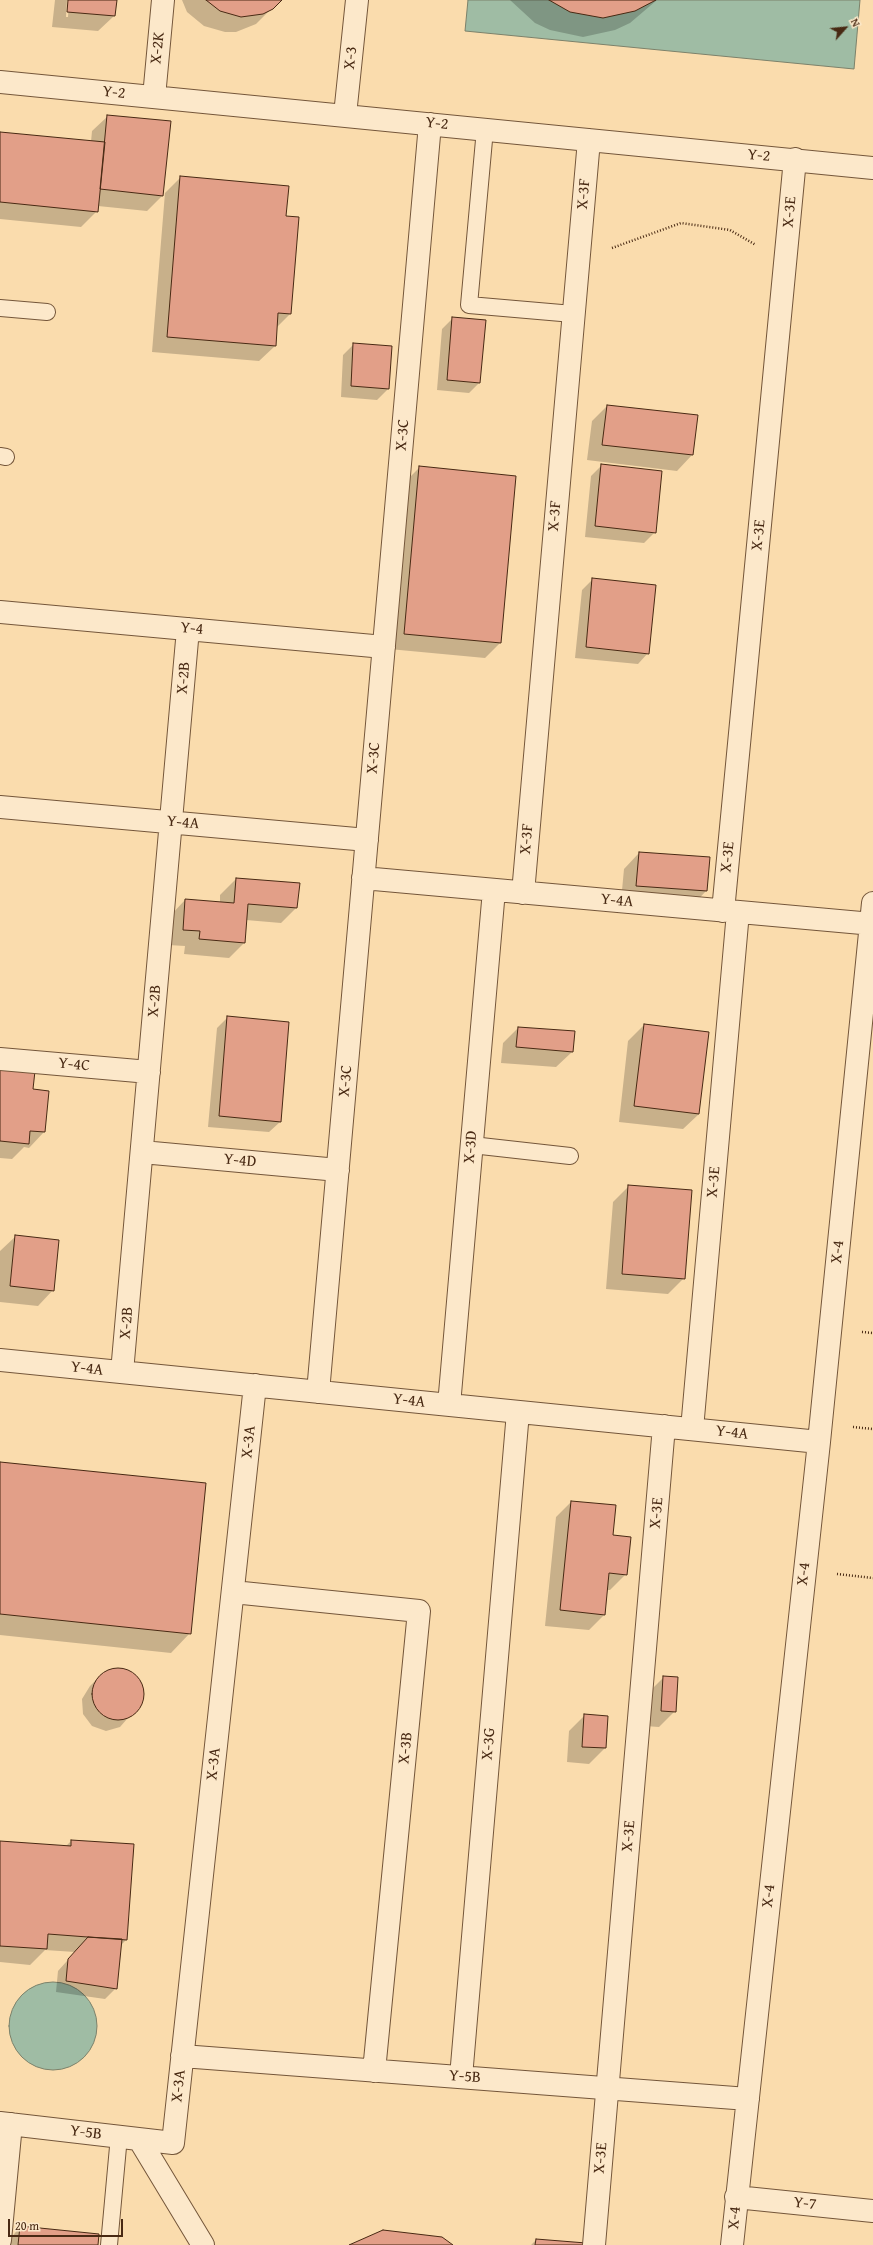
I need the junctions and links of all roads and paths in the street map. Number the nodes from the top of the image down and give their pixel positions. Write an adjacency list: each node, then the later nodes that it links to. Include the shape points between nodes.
1 (163, 0): 4 (street, X-2K)
2 (357, 0): 5 (street, X-3)
3 (0, 82): 4 (street, Y-2)
4 (154, 97): 5 (street, Y-2)
5 (345, 115): 6 (street, Y-2)
6 (430, 124): 7 (street, Y-2); 18 (street, X-3C)
7 (485, 129): 8 (street, Y-2); 15 (lane, via 469,305)
8 (588, 140): 9 (street, Y-2); 11 (street, X-3F)
9 (795, 159): 10 (street, Y-2); 12 (street, X-3E)
10 (873, 168)
11 (578, 260): 12 (path, via 681,222 730,230); 15 (street, X-3F)
12 (785, 263): 26 (street, X-3E)
13 (0, 308): 14 (lane)
14 (47, 312)
15 (573, 314): 24 (street, X-3F)
16 (0, 612): 17 (street, Y-4)
17 (188, 629): 18 (street, Y-4); 20 (street, X-2B)
18 (384, 647): 21 (street, X-3C)
19 (0, 806): 20 (street, Y-4A)
20 (171, 822): 21 (street, Y-4A); 29 (street, X-2B)
21 (367, 840): 22 (street, X-3C)
22 (363, 878): 23 (street, Y-4A); 33 (street, X-3C)
23 (494, 890): 24 (street, Y-4A); 30 (street, X-3D)
24 (523, 893): 26 (street, Y-4A)
25 (873, 903): 27 (street, X-4)
26 (730, 912): 27 (street, Y-4A); 41 (street, X-3E)
27 (872, 924): 42 (street, X-4)
28 (0, 1059): 29 (street, Y-4C)
29 (149, 1072): 31 (street, X-2B)
30 (472, 1145): 32 (lane); 38 (street, X-3D)
31 (142, 1152): 33 (street, Y-4D); 35 (street, X-2B)
32 (570, 1156)
33 (338, 1170): 37 (street, X-3C)
34 (0, 1360): 35 (street, Y-4A)
35 (122, 1372): 36 (street, Y-4A)
36 (255, 1386): 37 (street, Y-4A); 43 (street, X-3A)
37 (318, 1392): 38 (street, Y-4A)
38 (449, 1405): 39 (street, Y-4A)
39 (518, 1412): 40 (street, Y-4A); 46 (street, X-3G)
40 (664, 1426): 41 (street, Y-4A); 47 (street, X-3E)
41 (692, 1429): 42 (street, Y-4A)
42 (819, 1442): 48 (street, X-4)
43 (233, 1592): 44 (street, X-3A); 45 (street, X-3B, via 419,1611)
44 (182, 2056): 45 (street, Y-5B); 51 (street, X-3A)
45 (374, 2071): 46 (street, Y-5B)
46 (461, 2077): 47 (street, Y-5B)
47 (607, 2088): 48 (street, Y-5B); 57 (street, X-3E)
48 (748, 2099): 52 (street, X-4)
49 (6, 2124): 50 (street, Y-5B); 54 (street)
50 (129, 2138): 51 (street, Y-5B); 55 (lane); 56 (street)
51 (173, 2143)
52 (736, 2197): 53 (street, Y-7); 58 (street, X-4)
53 (873, 2211)
54 (0, 2240)
55 (109, 2245)
56 (203, 2245)
57 (594, 2245)
58 (732, 2245)

